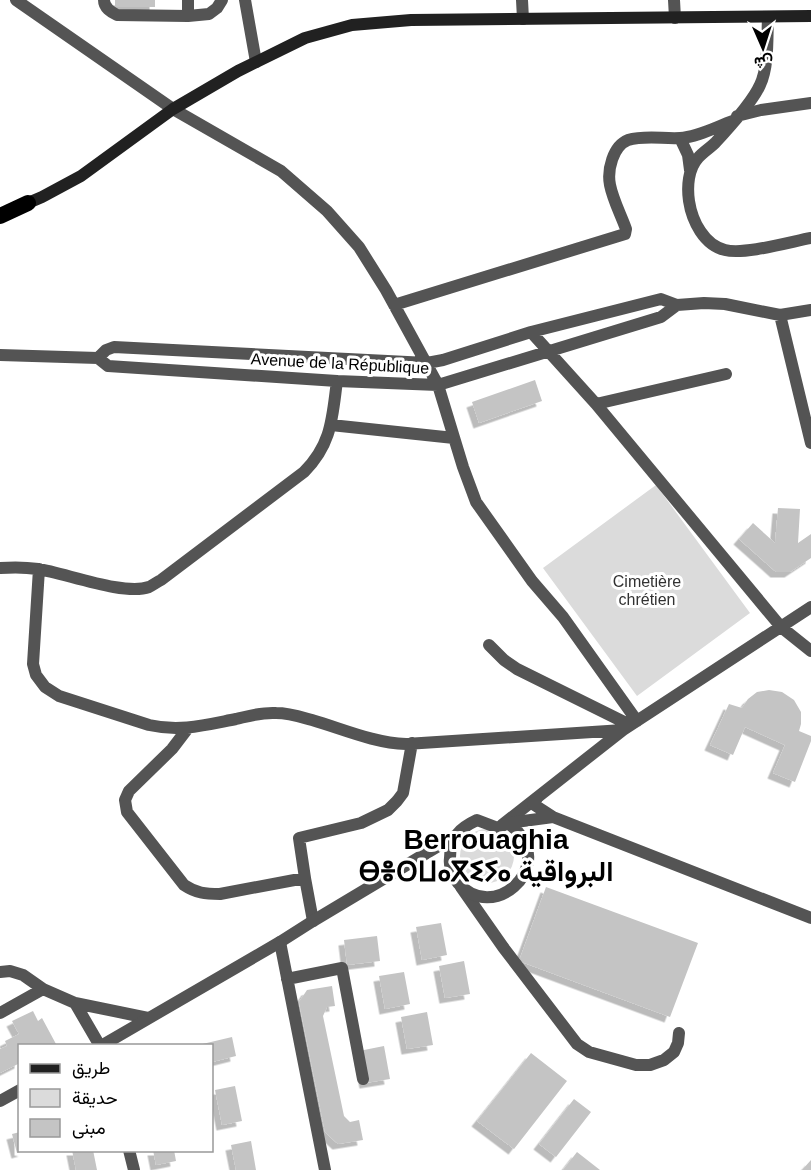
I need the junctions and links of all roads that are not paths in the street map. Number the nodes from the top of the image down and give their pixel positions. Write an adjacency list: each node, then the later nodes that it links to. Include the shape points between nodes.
1 (16, 0): 15 (street)
2 (104, 0): 8 (street, via 109,11 117,15)
3 (188, 0): 8 (street)
4 (222, 0): 8 (street, via 209,14)
5 (245, 0): 13 (street)
6 (522, 0): 12 (street)
7 (674, 0): 11 (street)
8 (188, 16)
9 (811, 16): 10 (main road)
10 (768, 17): 11 (main road); 16 (street, via 764,76)
11 (675, 18): 12 (main road)
12 (523, 19): 13 (main road, via 352,25 305,38)
13 (256, 62): 15 (main road)
14 (811, 103): 16 (street, via 761,110)
15 (173, 109): 19 (main road, via 81,176); 22 (street, via 281,171 327,211 359,247)
16 (735, 119): 17 (street); 18 (street)
17 (680, 138): 18 (street); 22 (street, via 642,138 618,147 610,183 625,234)
18 (690, 170): 21 (street, via 691,212 700,232 713,246 741,251)
19 (28, 203): 20 (highway)
20 (1, 214)
21 (811, 238)
22 (394, 305): 30 (street)
23 (677, 305): 25 (street, Avenue de la République, via 725,304); 26 (street, Avenue de la République, via 661,299); 27 (street, Avenue de la République, via 661,317)
24 (811, 310): 25 (street, Avenue de la République)
25 (780, 315): 37 (street)
26 (531, 332): 27 (street); 30 (street, Avenue de la République)
27 (547, 351): 33 (street, Avenue de la République); 34 (street)
28 (0, 355): 29 (street, Avenue de la République)
29 (98, 358): 30 (street, Avenue de la République, via 114,347); 32 (street, Avenue de la République, via 108,366)
30 (427, 363): 33 (street)
31 (726, 374): 34 (street)
32 (337, 381): 33 (street, Avenue de la République); 35 (street)
33 (438, 385): 36 (street)
34 (596, 404): 41 (street)
35 (331, 425): 36 (street); 39 (street, via 320,453 303,472 147,588 132,590)
36 (454, 438): 44 (street, via 476,502 532,581 563,617)
37 (811, 443)
38 (0, 568): 39 (street)
39 (39, 569): 45 (street, via 33,664 45,687 59,696 149,726)
40 (811, 607): 41 (street)
41 (781, 627): 43 (street); 44 (street)
42 (489, 645): 44 (street, via 517,669)
43 (811, 651)
44 (630, 725): 46 (street); 47 (street)
45 (188, 728): 46 (street, via 277,713 389,743); 51 (street, via 129,791 125,800 127,812 134,821 184,885 194,891 220,894)
46 (412, 743): 51 (street, via 403,793 388,810 361,823 299,838)
47 (537, 798): 48 (street, via 533,804); 49 (street)
48 (553, 817): 49 (street); 53 (street)
49 (503, 825): 50 (street, via 477,820); 52 (street, via 518,832 528,851 528,865 514,888 502,895 476,896)
50 (455, 836): 52 (street, via 449,866); 54 (street)
51 (305, 878): 54 (street)
52 (454, 878): 63 (street, via 577,1044 589,1052 650,1065 674,1052)
53 (811, 918)
54 (312, 921): 55 (street)
55 (280, 942): 58 (street); 62 (street)
56 (0, 959): 57 (street)
57 (5, 971): 59 (street, via 23,975)
58 (287, 979): 66 (street, via 342,968); 71 (street)
59 (43, 989): 60 (street); 61 (street)
60 (75, 1003): 62 (street); 64 (street)
61 (0, 1013)
62 (148, 1018): 65 (street)
63 (679, 1033)
64 (99, 1044)
65 (103, 1044)
66 (363, 1078)
67 (18, 1091): 68 (street)
68 (0, 1101)
69 (130, 1152): 70 (street)
70 (134, 1170)
71 (325, 1170)

